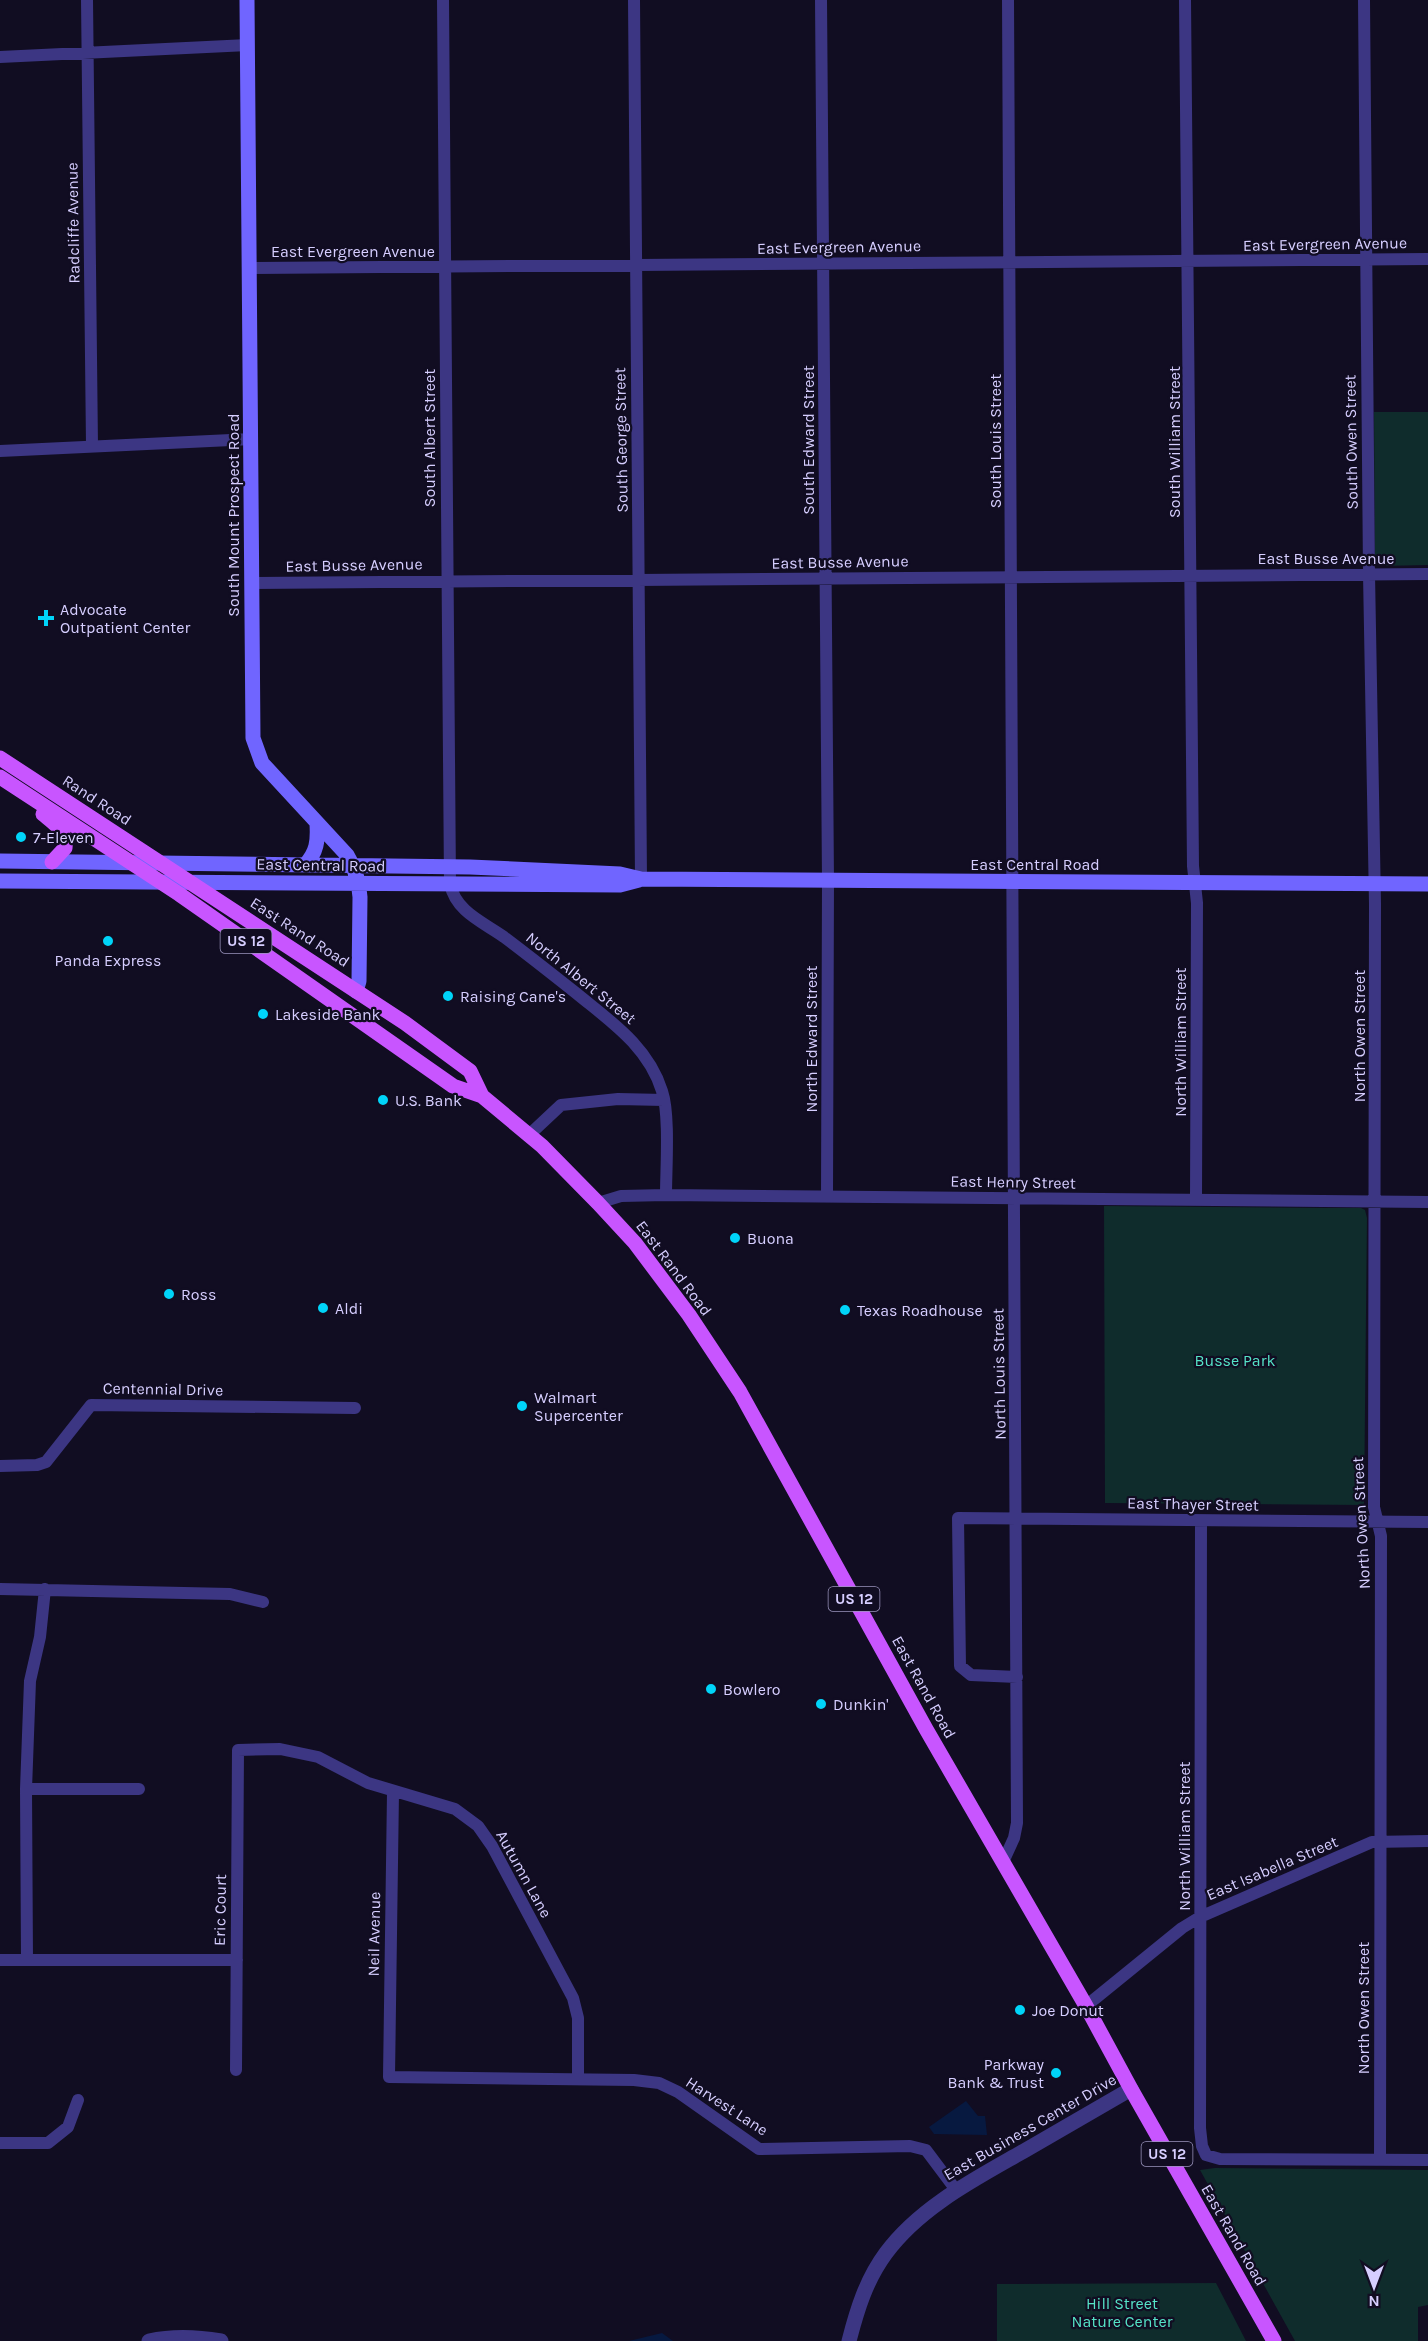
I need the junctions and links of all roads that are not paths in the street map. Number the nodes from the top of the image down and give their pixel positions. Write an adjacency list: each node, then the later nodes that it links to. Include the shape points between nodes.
1 (87, 0): 10 (street, Radcliffe Avenue)
2 (247, 0): 9 (main road, South Mount Prospect Road)
3 (443, 0): 18 (street, South Albert Street)
4 (634, 0): 17 (street, South George Street)
5 (821, 0): 16 (street, South Edward Street)
6 (1008, 0): 15 (street, South Louis Street)
7 (1185, 0): 14 (street, South William Street)
8 (1364, 0): 13 (street, South Owen Street)
9 (248, 45): 10 (street); 19 (main road, South Mount Prospect Road)
10 (87, 53): 11 (street); 21 (street, Radcliffe Avenue)
11 (0, 57)
12 (1428, 259): 13 (street, East Evergreen Avenue)
13 (1366, 260): 14 (street, East Evergreen Avenue); 23 (street, South Owen Street)
14 (1189, 261): 15 (street, East Evergreen Avenue); 25 (street, South William Street)
15 (1010, 262): 16 (street, East Evergreen Avenue); 26 (street, South Louis Street)
16 (824, 263): 17 (street, East Evergreen Avenue); 27 (street, South Edward Street)
17 (636, 266): 18 (street, East Evergreen Avenue); 28 (street, South George Street)
18 (444, 267): 19 (street, East Evergreen Avenue); 29 (street, South Albert Street)
19 (249, 268): 20 (main road, South Mount Prospect Road)
20 (252, 439): 21 (street); 30 (main road, South Mount Prospect Road)
21 (92, 446): 22 (street)
22 (0, 451)
23 (1369, 574): 24 (street, East Busse Avenue); 25 (street, East Busse Avenue); 51 (street, South Owen Street)
24 (1428, 574)
25 (1191, 575): 26 (street, East Busse Avenue); 50 (street, South William Street)
26 (1012, 576): 27 (street, East Busse Avenue); 48 (street, South Louis Street)
27 (825, 579): 28 (street, East Busse Avenue); 44 (street, South Edward Street)
28 (639, 580): 29 (street, East Busse Avenue); 43 (street, South George Street)
29 (446, 581): 30 (street, East Busse Avenue); 42 (street, South Albert Street)
30 (252, 583): 33 (main road, South Mount Prospect Road, via 251,701 257,753)
31 (0, 758): 37 (main road, Rand Road / US 12)
32 (0, 777): 35 (main road, via 63,833 65,848); 36 (main road, Rand Road / US 12)
33 (317, 824): 38 (main road, via 315,853); 39 (main road, South Mount Prospect Road)
34 (0, 861): 35 (main road, East Central Road)
35 (51, 861): 36 (main road, East Central Road)
36 (131, 862): 37 (main road, East Central Road); 40 (main road, Rand Road / US 12)
37 (160, 862): 38 (main road, East Central Road); 41 (main road, Rand Road / US 12)
38 (305, 865): 39 (main road, East Central Road)
39 (353, 866): 42 (main road, East Central Road); 49 (main road, South Mount Prospect Road)
40 (145, 871): 46 (main road, East Rand Road / US 12)
41 (174, 872): 47 (main road, East Rand Road / US 12)
42 (450, 876): 43 (main road, East Central Road, via 620,874); 49 (main road, East Central Road); 55 (street, North Albert Street, via 456,901 464,910 623,1031 651,1064)
43 (641, 879): 44 (main road, East Central Road)
44 (828, 880): 48 (main road, East Central Road); 58 (street, North Edward Street)
45 (0, 881): 46 (main road, East Central Road)
46 (161, 882): 47 (main road, East Central Road); 54 (main road, East Rand Road / US 12, via 453,1086)
47 (190, 882): 49 (main road, East Central Road); 53 (main road, East Rand Road / US 12)
48 (1014, 882): 50 (main road, East Central Road); 59 (street, North Louis Street)
49 (359, 884): 53 (main road, South Mount Prospect Road, via 360,981)
50 (1195, 884): 51 (main road, East Central Road); 60 (street, North William Street)
51 (1374, 884): 52 (main road, East Central Road); 61 (street, North Owen Street)
52 (1428, 884)
53 (356, 991): 54 (main road, East Rand Road / US 12, via 470,1071)
54 (482, 1096): 56 (main road, East Rand Road / US 12)
55 (664, 1100): 56 (street, via 618,1099 561,1105); 57 (street, North Albert Street)
56 (529, 1135): 63 (main road, East Rand Road / US 12)
57 (666, 1196): 58 (street, East Henry Street); 63 (street, East Henry Street, via 621,1196)
58 (827, 1197): 59 (street, East Henry Street)
59 (1013, 1199): 60 (street, East Henry Street); 66 (street, North Louis Street)
60 (1196, 1200): 61 (street, East Henry Street)
61 (1375, 1201): 62 (street, East Henry Street); 68 (street, North Owen Street, via 1374,1507)
62 (1428, 1202)
63 (598, 1203): 80 (main road, East Rand Road / US 12, via 635,1243 740,1392)
64 (355, 1408): 65 (street, Centennial Drive, via 91,1405 46,1462)
65 (0, 1466)
66 (1017, 1518): 67 (street, East Thayer Street); 73 (street, North Louis Street); 73 (street, East Thayer Street, via 958,1518 960,1666 971,1675)
67 (1201, 1521): 68 (street, East Thayer Street); 81 (street, North William Street)
68 (1378, 1521): 69 (street, East Thayer Street); 78 (street, North Owen Street)
69 (1428, 1522)
70 (0, 1589): 71 (street)
71 (45, 1589): 72 (street, via 230,1594); 75 (street, via 30,1681)
72 (263, 1602)
73 (1017, 1677): 80 (street, North Louis Street, via 1017,1823)
74 (238, 1750): 77 (street, Autumn Lane, via 280,1749 318,1756); 84 (street, Eric Court)
75 (26, 1789): 76 (street); 83 (street)
76 (139, 1789)
77 (393, 1792): 87 (street, Neil Avenue); 88 (street, Autumn Lane, via 455,1809 478,1826 492,1846 573,1998 578,2018)
78 (1381, 1841): 79 (street, East Isabella Street); 81 (street, East Isabella Street); 92 (street, North Owen Street)
79 (1428, 1841)
80 (1002, 1862): 85 (main road, East Rand Road / US 12)
81 (1200, 1917): 85 (street, East Isabella Street); 92 (street, North William Street, via 1200,2128 1204,2151 1220,2159)
82 (0, 1960): 83 (street)
83 (27, 1960): 84 (street)
84 (237, 1960): 86 (street, Eric Court)
85 (1086, 2006): 89 (main road, East Rand Road / US 12)
86 (236, 2070)
87 (388, 2077): 88 (street, Harvest Lane)
88 (578, 2078): 94 (street, Harvest Lane, via 659,2083 759,2149 910,2146 926,2150)
89 (1131, 2089): 94 (street, East Business Center Drive); 98 (main road, East Rand Road / US 12)
90 (78, 2100): 91 (street, via 68,2127 48,2143)
91 (0, 2143)
92 (1380, 2160): 93 (street)
93 (1428, 2160)
94 (956, 2190): 97 (street, East Business Center Drive, via 908,2229 886,2253 858,2307)
95 (149, 2341): 96 (street)
96 (221, 2341)
97 (849, 2341)
98 (1274, 2341)

